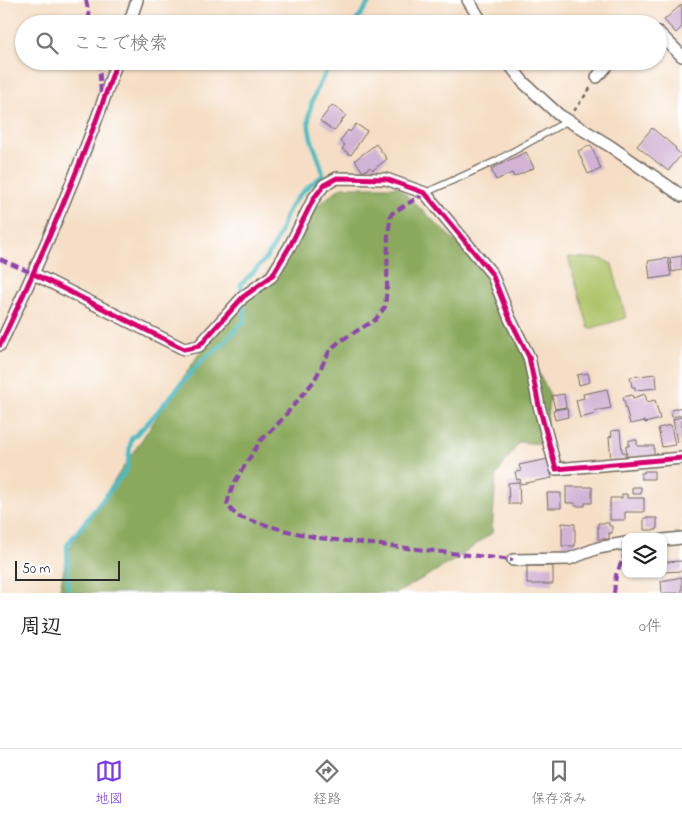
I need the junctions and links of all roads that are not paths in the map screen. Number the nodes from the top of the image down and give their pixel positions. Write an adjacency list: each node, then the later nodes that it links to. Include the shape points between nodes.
1 (137, 0): 3 (street)
2 (468, 0): 4 (street)
3 (132, 15)
4 (477, 15)
5 (667, 41): 6 (street)
6 (682, 56)
7 (114, 70): 14 (street)
8 (514, 70): 11 (street, via 559,115)
9 (603, 70): 10 (street)
10 (597, 77)
11 (569, 120): 12 (lane, via 496,161); 13 (street)
12 (425, 193): 14 (street, via 386,179 337,178 324,184 272,276 244,297 199,346 184,349); 16 (street, via 492,274 529,357 556,469)
13 (682, 196)
14 (34, 274): 15 (street)
15 (0, 344)
16 (682, 458)
17 (682, 538): 18 (street)
18 (667, 540)
19 (622, 544): 20 (street, via 598,548 569,559)
20 (513, 560)

